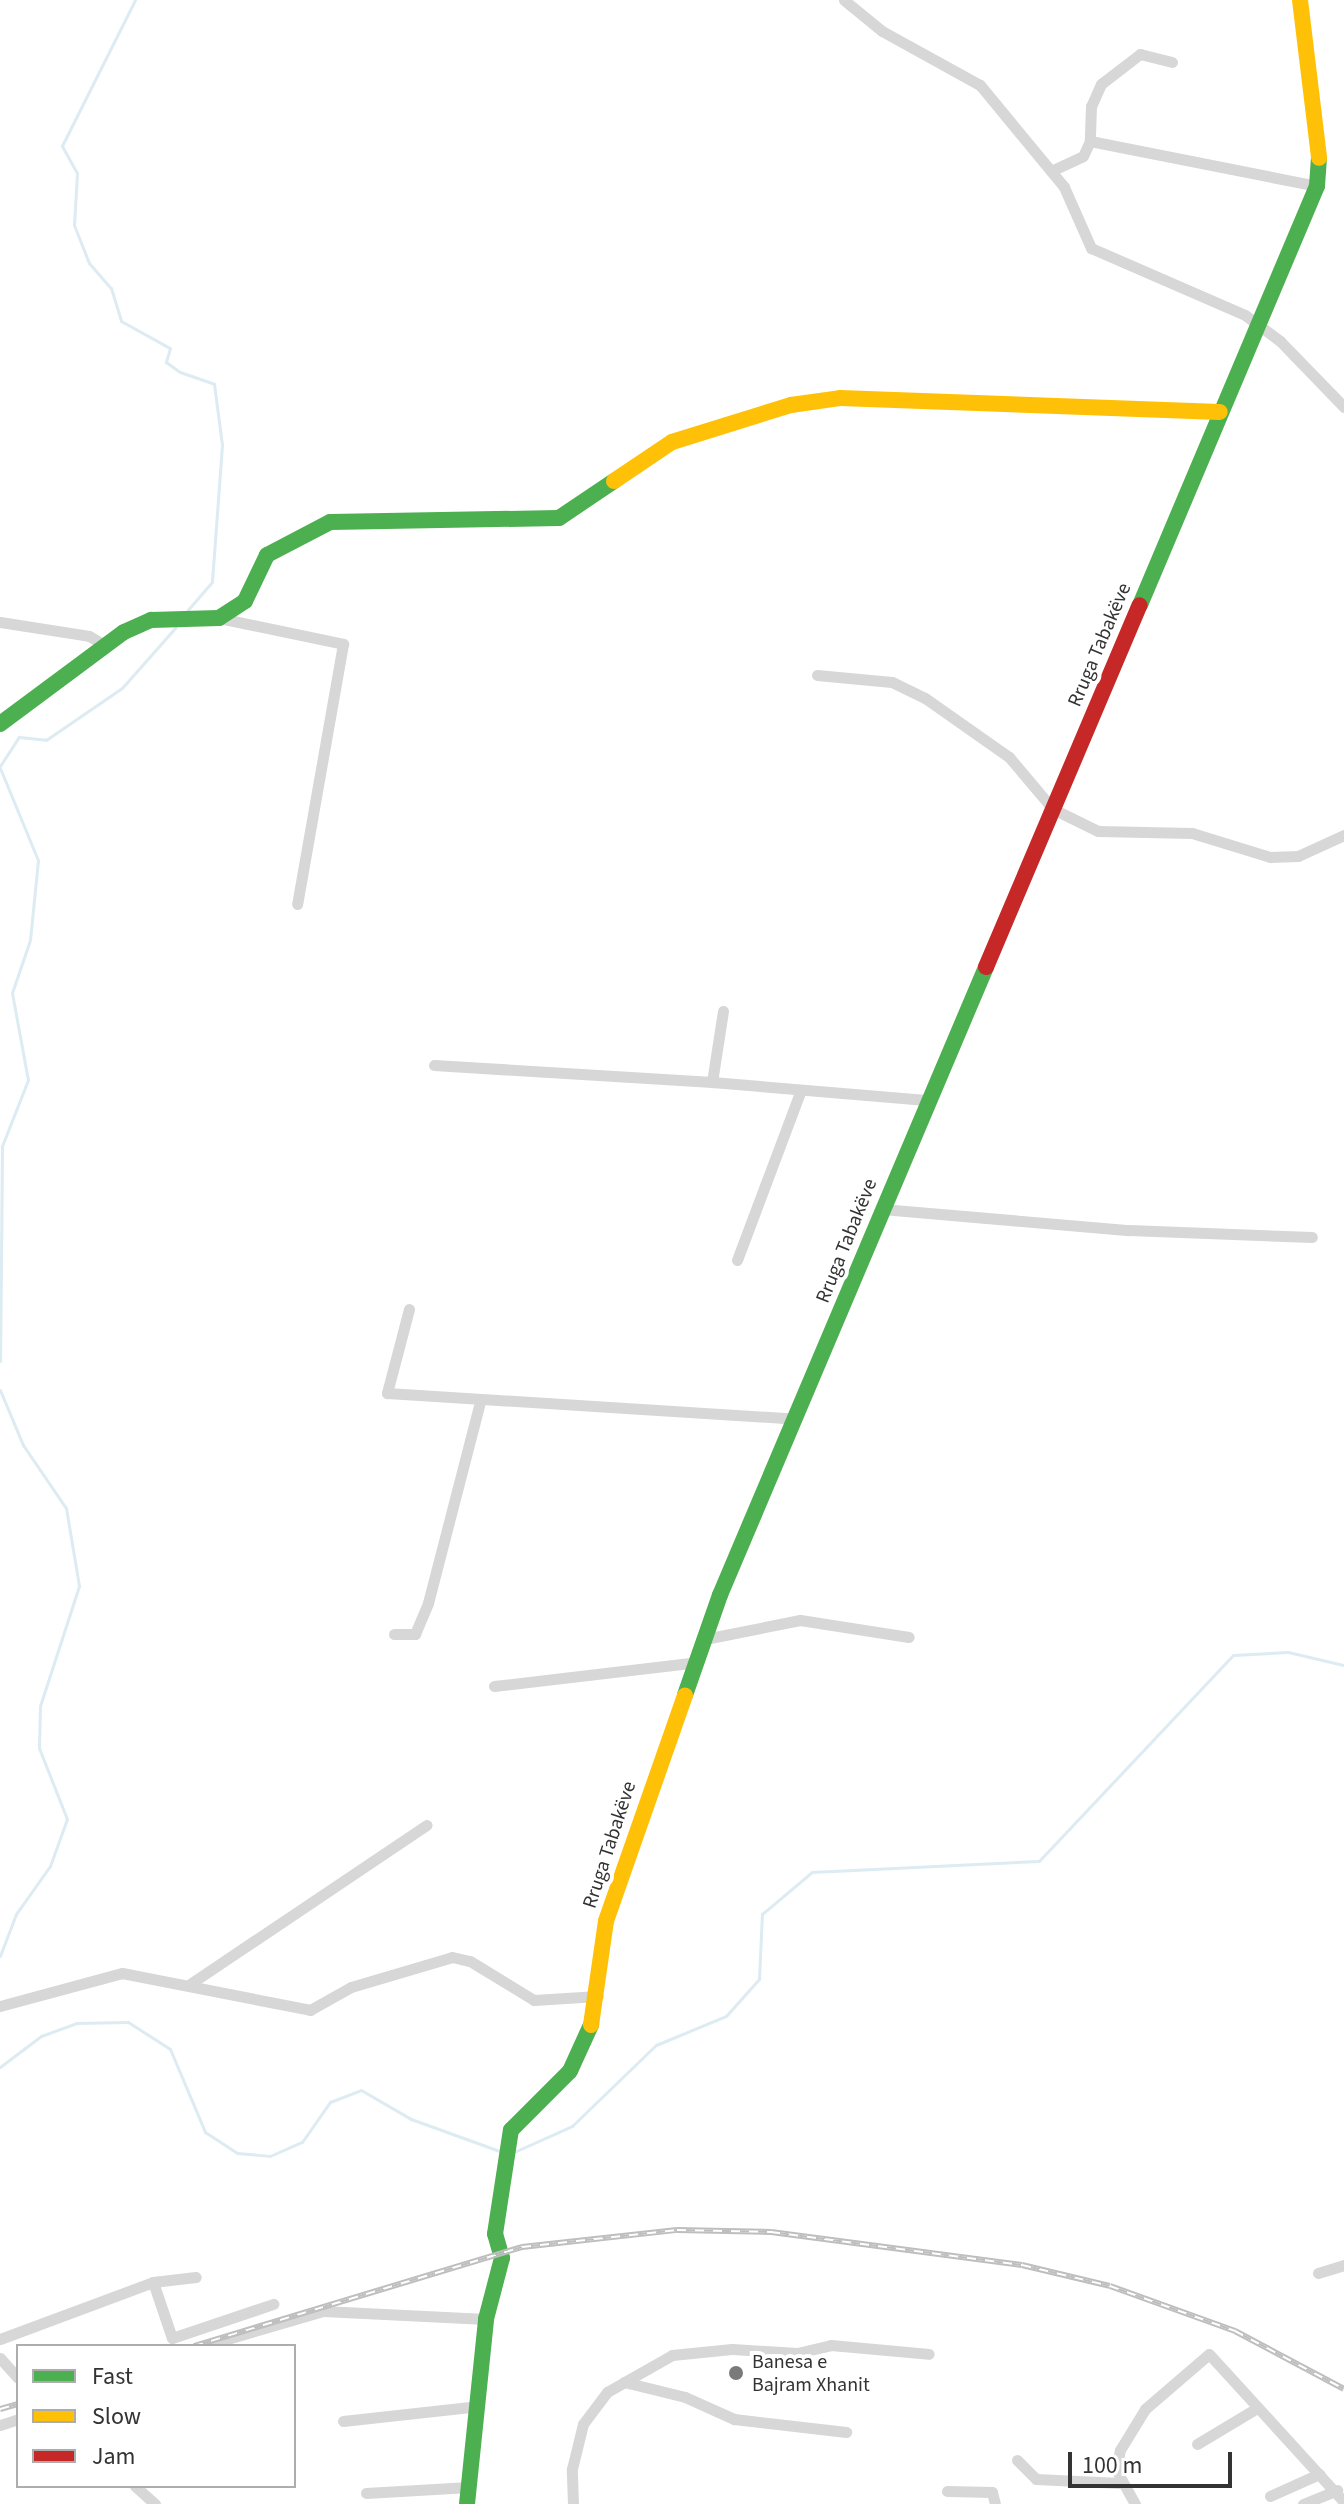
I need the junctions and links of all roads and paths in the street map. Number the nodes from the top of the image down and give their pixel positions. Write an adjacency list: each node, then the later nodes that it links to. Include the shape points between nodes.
1 (844, 0): 5 (street, via 882,31 980,85)
2 (1300, 0): 6 (street, Rruga Tabakëve, via 1320,135)
3 (1172, 62): 4 (street, via 1140,54 1101,84 1091,106)
4 (1090, 141): 5 (street, via 1083,156); 6 (street)
5 (1051, 171): 7 (street, via 1091,248 1104,258)
6 (1317, 186): 7 (street, Rruga Tabakëve)
7 (1258, 324): 8 (street); 9 (street, Rruga Tabakëve)
8 (1344, 407)
9 (1220, 412): 10 (street, via 1188,406 1023,406 964,398 840,398 791,405 672,442 559,518 330,522 267,555 245,601); 15 (street, Rruga Tabakëve)
10 (219, 618): 12 (street, via 151,620); 17 (street, via 343,644)
11 (0, 622): 12 (street, via 89,636)
12 (106, 646): 14 (street)
13 (817, 675): 15 (street, via 892,682 925,698 1009,757)
14 (0, 724)
15 (1053, 809): 16 (street, via 1098,831 1192,833 1270,857 1298,856); 22 (street, Rruga Tabakëve)
16 (1344, 835)
17 (297, 904)
18 (723, 1011): 20 (street)
19 (434, 1065): 20 (street)
20 (712, 1082): 21 (street)
21 (800, 1092): 22 (street); 25 (street)
22 (926, 1100): 23 (street, Rruga Tabakëve)
23 (882, 1209): 24 (street, via 1129,1230); 28 (street, Rruga Tabakëve)
24 (1312, 1237)
25 (737, 1260)
26 (409, 1309): 27 (street, via 387,1393)
27 (480, 1402): 28 (street); 29 (street, via 428,1603 415,1634)
28 (796, 1419): 31 (street, Rruga Tabakëve)
29 (394, 1634)
30 (909, 1637): 31 (street, via 800,1620)
31 (705, 1639): 32 (street, Rruga Tabakëve)
32 (697, 1662): 33 (street, via 652,1662); 36 (street, Rruga Tabakëve, via 606,1921)
33 (494, 1686)
34 (427, 1825): 35 (street)
35 (190, 1984): 36 (street, via 310,2010 351,1987 452,1957 470,1961 534,2000); 37 (street, via 122,1973)
36 (598, 1996): 43 (street, Rruga Tabakëve, via 581,2057 517,2120 508,2144 495,2234 500,2271)
37 (0, 2006)
38 (1344, 2265): 39 (street)
39 (1318, 2273)
40 (196, 2277): 41 (street)
41 (153, 2282): 42 (street, via 172,2338); 44 (street)
42 (273, 2304)
43 (486, 2319): 45 (street, via 323,2311); 50 (street, Rruga Tabakëve)
44 (0, 2339)
45 (210, 2344)
46 (929, 2354): 49 (street, via 831,2345 797,2353 698,2351 672,2355)
47 (0, 2358): 48 (street)
48 (16, 2376)
49 (624, 2382): 53 (street, via 685,2397 734,2419); 66 (street, via 583,2424 572,2469)
50 (479, 2406): 52 (street); 62 (street, Rruga Tabakëve)
51 (1257, 2408): 54 (street); 56 (street); 57 (street, via 1217,2357 1204,2355 1140,2416 1115,2464)
52 (343, 2421)
53 (846, 2432)
54 (1197, 2444)
55 (1017, 2460): 57 (street, via 1036,2479)
56 (1319, 2474): 59 (street); 63 (street)
57 (1120, 2483): 68 (street)
58 (137, 2488): 65 (street)
59 (1337, 2490): 64 (street); 69 (street)
60 (947, 2491): 67 (street, via 992,2492)
61 (366, 2493): 62 (street)
62 (468, 2496)
63 (1270, 2496)
64 (1344, 2502)
65 (155, 2504)
66 (573, 2504)
67 (995, 2504)
68 (1135, 2504)
69 (1303, 2504)

